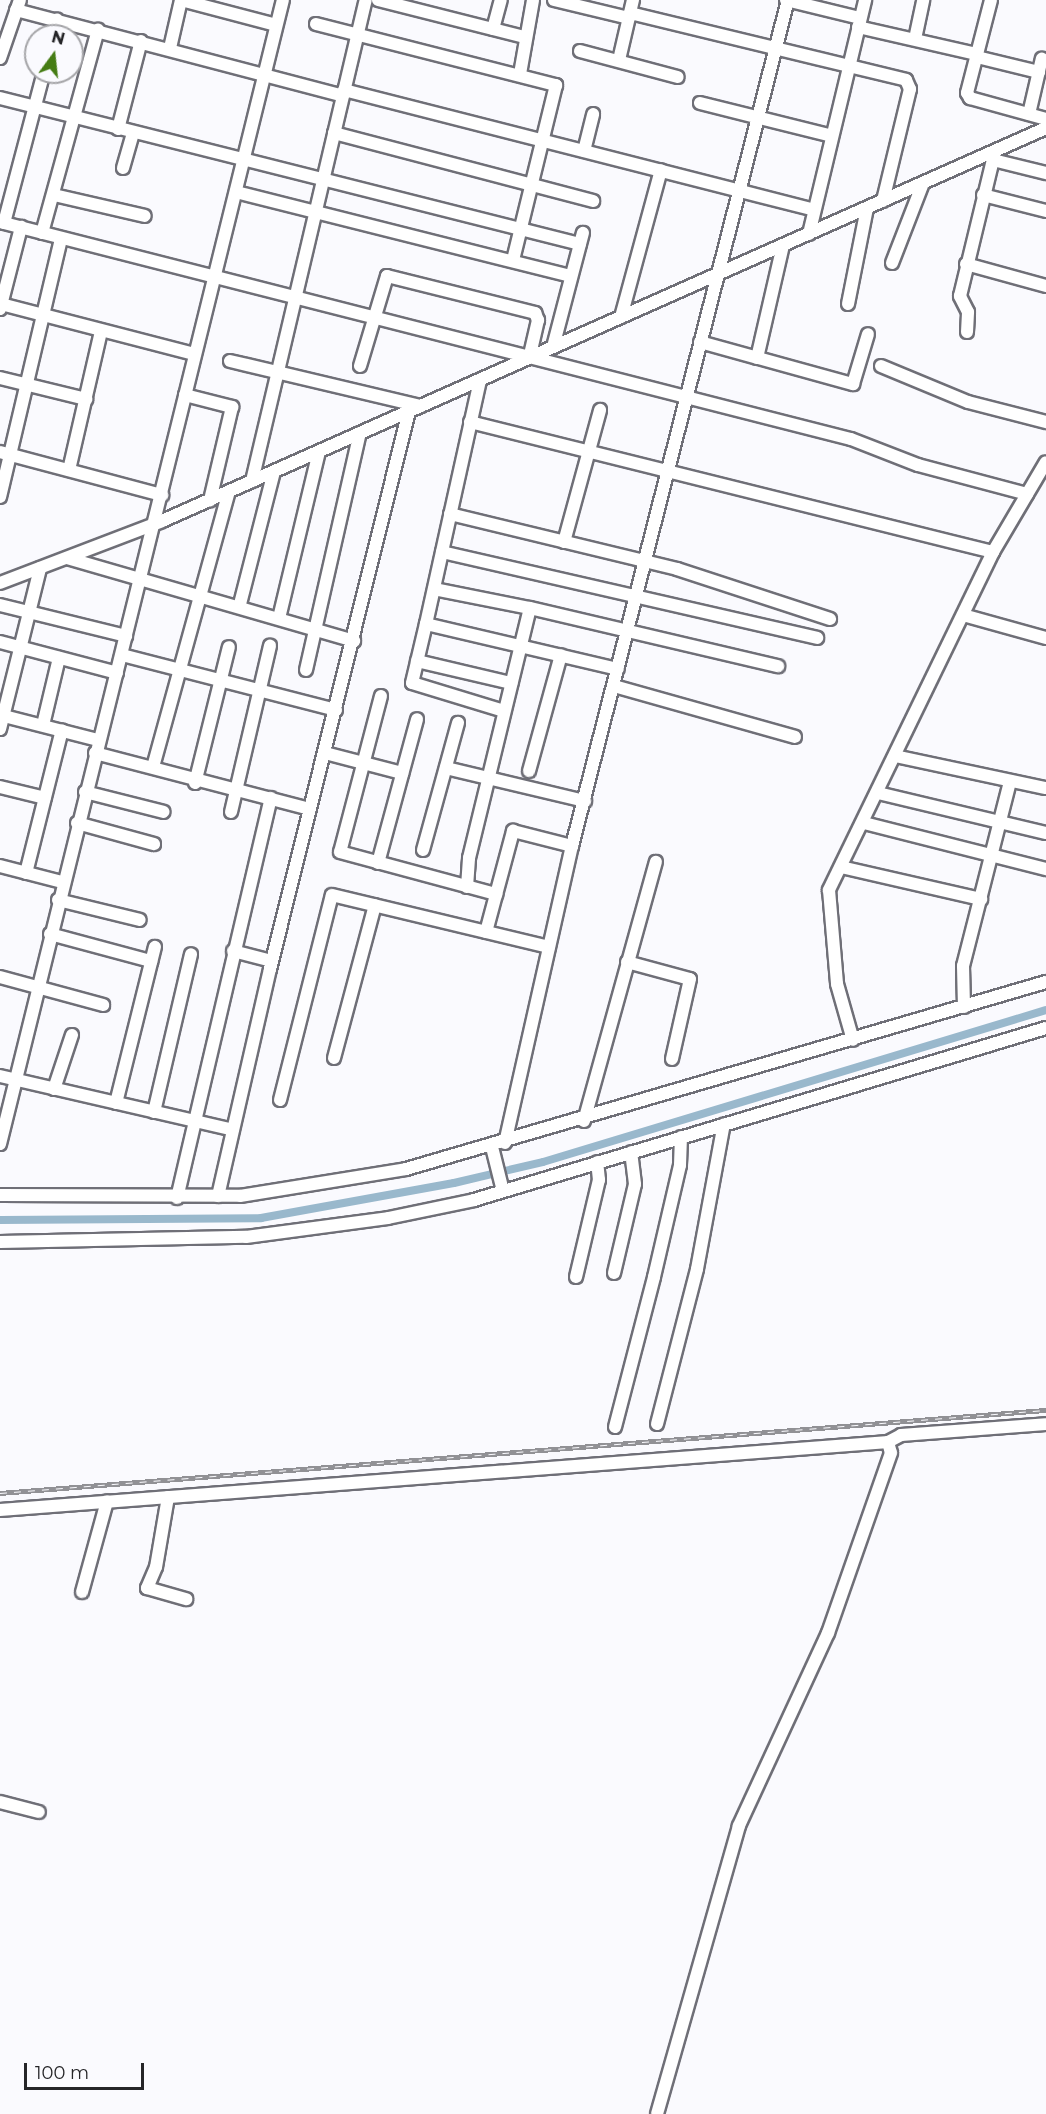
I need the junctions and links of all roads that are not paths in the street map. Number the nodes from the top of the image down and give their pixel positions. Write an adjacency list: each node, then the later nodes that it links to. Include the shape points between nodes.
1 (181, 0): 18 (street); 26 (street)
2 (283, 0): 18 (street)
3 (366, 0): 22 (street)
4 (378, 0): 20 (street)
5 (501, 0): 20 (street)
6 (533, 0): 23 (street)
7 (554, 0): 13 (street)
8 (787, 0): 15 (street); 27 (street)
9 (865, 0): 15 (street)
10 (923, 0): 24 (street)
11 (991, 0): 29 (street)
12 (18, 5): 14 (street); 19 (street)
13 (631, 10): 27 (street); 32 (street)
14 (57, 19): 16 (street); 21 (street)
15 (859, 22): 24 (street); 33 (street)
16 (56, 24)
17 (316, 24): 22 (street)
18 (276, 25): 34 (street)
19 (5, 28): 30 (street)
20 (493, 29): 23 (street)
21 (98, 30): 25 (street); 46 (street)
22 (358, 35): 36 (street); 39 (street)
23 (524, 37): 36 (street)
24 (915, 39): 29 (street)
25 (141, 41): 26 (street); 49 (street)
26 (170, 48): 34 (street)
27 (775, 48): 33 (street); 45 (street)
28 (580, 51): 32 (street)
29 (977, 55): 35 (street); 44 (street, via 970,98)
30 (0, 58)
31 (1042, 58): 35 (street)
32 (619, 60): 37 (street)
33 (848, 68): 52 (street); 68 (street, via 911,84)
34 (265, 72): 39 (street); 56 (street)
35 (1039, 72): 44 (street)
36 (520, 74): 53 (street, via 556,85)
37 (678, 77)
38 (41, 84): 42 (street)
39 (344, 93): 51 (street); 53 (street)
40 (0, 98): 42 (street)
41 (700, 103): 45 (street)
42 (35, 107): 46 (street); 74 (street)
43 (593, 114): 54 (street)
44 (1029, 114): 47 (street)
45 (757, 118): 52 (street); 63 (street)
46 (75, 119): 49 (street); 65 (street)
47 (1046, 119)
48 (1046, 128): 55 (street)
49 (118, 129): 50 (street)
50 (133, 133): 56 (street); 57 (street)
51 (334, 133): 60 (street); 62 (street)
52 (832, 136): 70 (street)
53 (542, 141): 54 (street); 62 (street)
54 (584, 151): 58 (street)
55 (994, 155): 59 (street); 61 (street); 66 (street)
56 (243, 161): 60 (street); 64 (street)
57 (123, 168)
58 (661, 170): 63 (street); 93 (street)
59 (1046, 173)
60 (324, 178): 72 (street); 76 (street)
61 (923, 183): 68 (street); 82 (street)
62 (531, 184): 67 (street); 76 (street)
63 (738, 190): 70 (street); 85 (street)
64 (236, 192): 72 (street); 87 (street)
65 (54, 195): 73 (street); 77 (street)
66 (983, 195): 71 (street); 83 (street)
67 (593, 201)
68 (883, 201): 69 (street)
69 (867, 208): 78 (street); 90 (street)
70 (814, 210): 78 (street)
71 (1046, 211)
72 (315, 212): 81 (street); 89 (street)
73 (145, 216)
74 (2, 223): 75 (street)
75 (21, 227): 77 (street); 84 (street)
76 (520, 229): 81 (street); 86 (street, via 581,238)
77 (42, 233): 79 (street)
78 (809, 234): 80 (street)
79 (61, 238): 87 (street); 92 (street)
80 (783, 245): 85 (street); 102 (street)
81 (513, 260): 86 (street)
82 (892, 263)
83 (966, 264): 88 (street); 96 (street, via 960,296 968,312)
84 (5, 270): 91 (street)
85 (717, 274): 93 (street); 98 (street)
86 (571, 276): 99 (street)
87 (215, 280): 89 (street); 100 (street)
88 (1046, 286)
89 (294, 300): 94 (street); 106 (street)
90 (848, 304)
91 (1, 306): 92 (street)
92 (43, 316): 95 (street); 109 (street)
93 (621, 317): 99 (street)
94 (372, 319): 101 (street); 101 (street, via 384,279 393,277 535,313 538,320); 104 (street)
95 (102, 331): 100 (street); 112 (street)
96 (967, 332)
97 (868, 334): 102 (street, via 853,384)
98 (700, 342): 102 (street); 111 (street)
99 (554, 347): 101 (street)
100 (194, 354): 110 (street)
101 (532, 355): 108 (street); 111 (street)
102 (757, 358)
103 (230, 362): 106 (street)
104 (360, 366)
105 (881, 366): 116 (street, via 968,402)
106 (278, 373): 113 (street); 125 (street)
107 (0, 378): 109 (street)
108 (480, 380): 113 (street); 115 (street)
109 (27, 385): 112 (street); 120 (street)
110 (185, 395): 128 (street); 130 (street, via 232,407)
111 (686, 398): 124 (street); 127 (street, via 851,439 918,465)
112 (86, 399): 122 (street)
113 (415, 409): 117 (street); 157 (street)
114 (600, 410): 119 (street)
115 (470, 422): 119 (street); 131 (street)
116 (1046, 423)
117 (360, 433): 118 (street); 152 (street)
118 (319, 452): 123 (street); 148 (street)
119 (589, 452): 124 (street); 133 (street)
120 (5, 453): 122 (street); 129 (street)
121 (1046, 462): 127 (street)
122 (69, 470): 128 (street)
123 (274, 472): 125 (street); 144 (street)
124 (668, 472): 135 (street); 137 (street)
125 (252, 481): 126 (street)
126 (229, 491): 130 (street); 143 (street)
127 (1027, 494): 135 (street)
128 (162, 495): 132 (street)
129 (0, 497)
130 (210, 500): 132 (street)
131 (450, 514): 133 (street); 134 (street)
132 (153, 525): 136 (street); 139 (street)
133 (564, 542): 137 (street)
134 (442, 552): 141 (street); 142 (street)
135 (993, 552): 149 (street)
136 (67, 558): 138 (street); 139 (street)
137 (645, 562): 142 (street); 150 (street)
138 (40, 568): 140 (street); 147 (street)
139 (141, 581): 143 (street); 154 (street)
140 (0, 583)
141 (434, 589): 146 (street); 151 (street)
142 (636, 596): 153 (street); 155 (street)
143 (199, 598): 152 (street); 170 (street)
144 (240, 604)
145 (0, 605): 147 (street)
146 (530, 608): 153 (street); 160 (street)
147 (29, 612): 154 (street); 162 (street)
148 (280, 614)
149 (963, 615): 156 (street); 189 (street)
150 (830, 619)
151 (426, 624): 160 (street); 166 (street)
152 (315, 630): 157 (street); 169 (street)
153 (628, 631): 167 (street); 168 (street)
154 (126, 636): 163 (street)
155 (817, 638)
156 (1046, 638)
157 (354, 641): 177 (street)
158 (0, 642): 162 (street)
159 (270, 646): 175 (street)
160 (520, 646): 164 (street); 173 (street)
161 (230, 647): 172 (street)
162 (20, 648): 165 (street); 179 (street)
163 (122, 655): 170 (street); 171 (street)
164 (561, 655): 168 (street); 193 (street)
165 (59, 658): 171 (street); 182 (street)
166 (417, 661): 173 (street); 178 (street, via 412,683)
167 (778, 666)
168 (618, 669): 174 (street)
169 (306, 670)
170 (179, 672): 172 (street); 191 (street)
171 (117, 673): 186 (street)
172 (220, 682): 175 (street); 196 (street)
173 (511, 683): 178 (street)
174 (614, 686): 185 (street); 205 (street)
175 (260, 692): 177 (street); 200 (street)
176 (381, 696): 190 (street)
177 (336, 710): 188 (street)
178 (504, 711): 195 (street)
179 (2, 715): 182 (street); 183 (street)
180 (417, 719): 194 (street)
181 (458, 723): 192 (street)
182 (43, 725): 184 (street)
183 (0, 729)
184 (62, 730): 186 (street); 203 (street)
185 (795, 737)
186 (98, 740): 187 (street)
187 (95, 753): 191 (street); 201 (street)
188 (325, 753): 190 (street); 206 (street)
189 (896, 756): 197 (street); 202 (street)
190 (364, 763): 194 (street); 218 (street, via 340,852)
191 (153, 767): 196 (street)
192 (446, 768): 195 (street); 215 (street)
193 (529, 771)
194 (402, 774): 218 (street)
195 (488, 778): 205 (street); 224 (street, via 468,858)
196 (196, 781): 200 (street)
197 (1010, 781): 199 (street); 209 (street)
198 (0, 787): 203 (street)
199 (1046, 788)
200 (236, 789): 204 (street); 208 (street)
201 (85, 792): 207 (street); 210 (street)
202 (878, 793): 209 (street); 211 (street)
203 (45, 798): 222 (street)
204 (271, 798): 206 (street); 234 (street)
205 (585, 801): 214 (street)
206 (310, 809): 237 (street)
207 (164, 812)
208 (231, 812)
209 (1001, 822): 212 (street); 216 (street)
210 (77, 823): 213 (street); 223 (street)
211 (864, 823): 216 (street); 220 (street)
212 (1046, 832)
213 (154, 844)
214 (572, 846): 225 (street, via 513,831); 233 (street)
215 (423, 850)
216 (994, 856): 221 (street); 226 (street)
217 (656, 862): 238 (street)
218 (378, 863): 224 (street)
219 (0, 866): 222 (street)
220 (841, 867): 226 (street); 246 (street, via 829,890 837,984)
221 (1046, 869)
222 (26, 873): 223 (street)
223 (62, 882): 227 (street)
224 (467, 887): 225 (street)
225 (496, 894): 230 (street)
226 (981, 899): 243 (street, via 963,966)
227 (58, 900): 229 (street); 231 (street)
228 (375, 905): 230 (street); 247 (street); 252 (street, via 332,895)
229 (140, 920)
230 (486, 932): 233 (street)
231 (50, 934): 236 (street); 241 (street)
232 (155, 947): 236 (street)
233 (549, 947): 261 (street)
234 (233, 951): 237 (street); 255 (street)
235 (191, 954): 254 (street)
236 (151, 961): 253 (street)
237 (272, 961): 259 (street)
238 (627, 962): 248 (street, via 690,979); 256 (street)
239 (0, 977): 241 (street)
240 (1046, 982): 243 (street)
241 (37, 987): 242 (street); 250 (street)
242 (103, 1005)
243 (964, 1007): 246 (street)
244 (1046, 1028): 257 (street)
245 (72, 1035): 251 (street)
246 (853, 1040): 256 (street)
247 (334, 1058)
248 (672, 1059)
249 (0, 1076): 250 (street)
250 (15, 1080): 251 (street); 258 (street)
251 (54, 1089): 253 (street)
252 (280, 1100)
253 (116, 1103): 254 (street)
254 (154, 1112): 255 (street)
255 (193, 1120): 259 (street); 269 (street)
256 (584, 1121): 261 (street)
257 (724, 1124): 260 (street); 273 (street, via 697,1269)
258 (2, 1129): 262 (street)
259 (233, 1130): 268 (street)
260 (681, 1137): 264 (street); 275 (street, via 680,1165)
261 (505, 1143): 263 (street)
262 (0, 1144)
263 (494, 1152): 266 (street); 268 (street, via 317,1187)
264 (631, 1152): 265 (street); 271 (street, via 635,1184)
265 (597, 1162): 266 (street); 272 (street, via 599,1180)
266 (502, 1188): 270 (street, via 388,1218 246,1237)
267 (0, 1195): 269 (street)
268 (218, 1196): 269 (street)
269 (177, 1198)
270 (0, 1242)
271 (614, 1273)
272 (576, 1277)
273 (657, 1424)
274 (1046, 1424): 276 (street, via 901,1436)
275 (615, 1427)
276 (888, 1442): 277 (street); 284 (street, via 891,1453 828,1633 739,1826)
277 (168, 1497): 278 (street); 281 (street, via 156,1567 147,1588)
278 (107, 1502): 279 (street); 280 (street)
279 (0, 1510)
280 (82, 1592)
281 (186, 1599)
282 (0, 1802): 283 (street)
283 (39, 1812)
284 (657, 2114)

